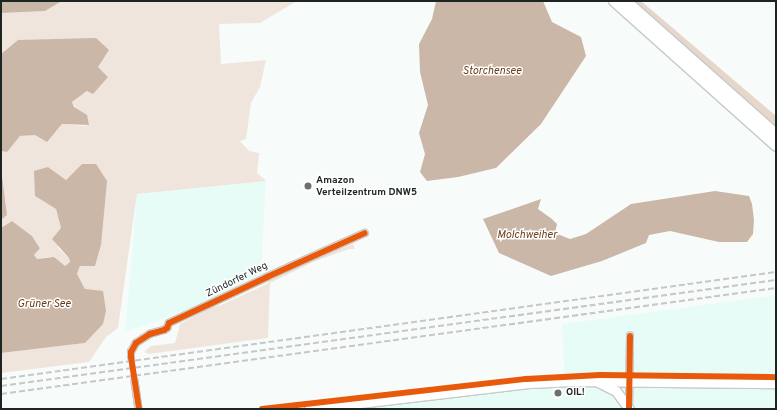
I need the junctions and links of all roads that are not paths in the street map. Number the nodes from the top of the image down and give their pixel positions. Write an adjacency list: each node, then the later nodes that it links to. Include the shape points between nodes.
1 (614, 1): 4 (highway)
2 (626, 1): 3 (highway)
3 (776, 134)
4 (776, 146)
5 (365, 233): 7 (street, Zündorfer Weg, via 266,276 169,324 167,328 150,334 133,346)
6 (630, 336): 10 (street)
7 (131, 357)
8 (134, 381): 12 (street)
9 (595, 381): 10 (main road); 13 (main road, via 531,383); 14 (main road, via 616,391)
10 (629, 382): 11 (main road); 14 (street)
11 (776, 383)
12 (140, 409)
13 (309, 409)
14 (629, 409)

